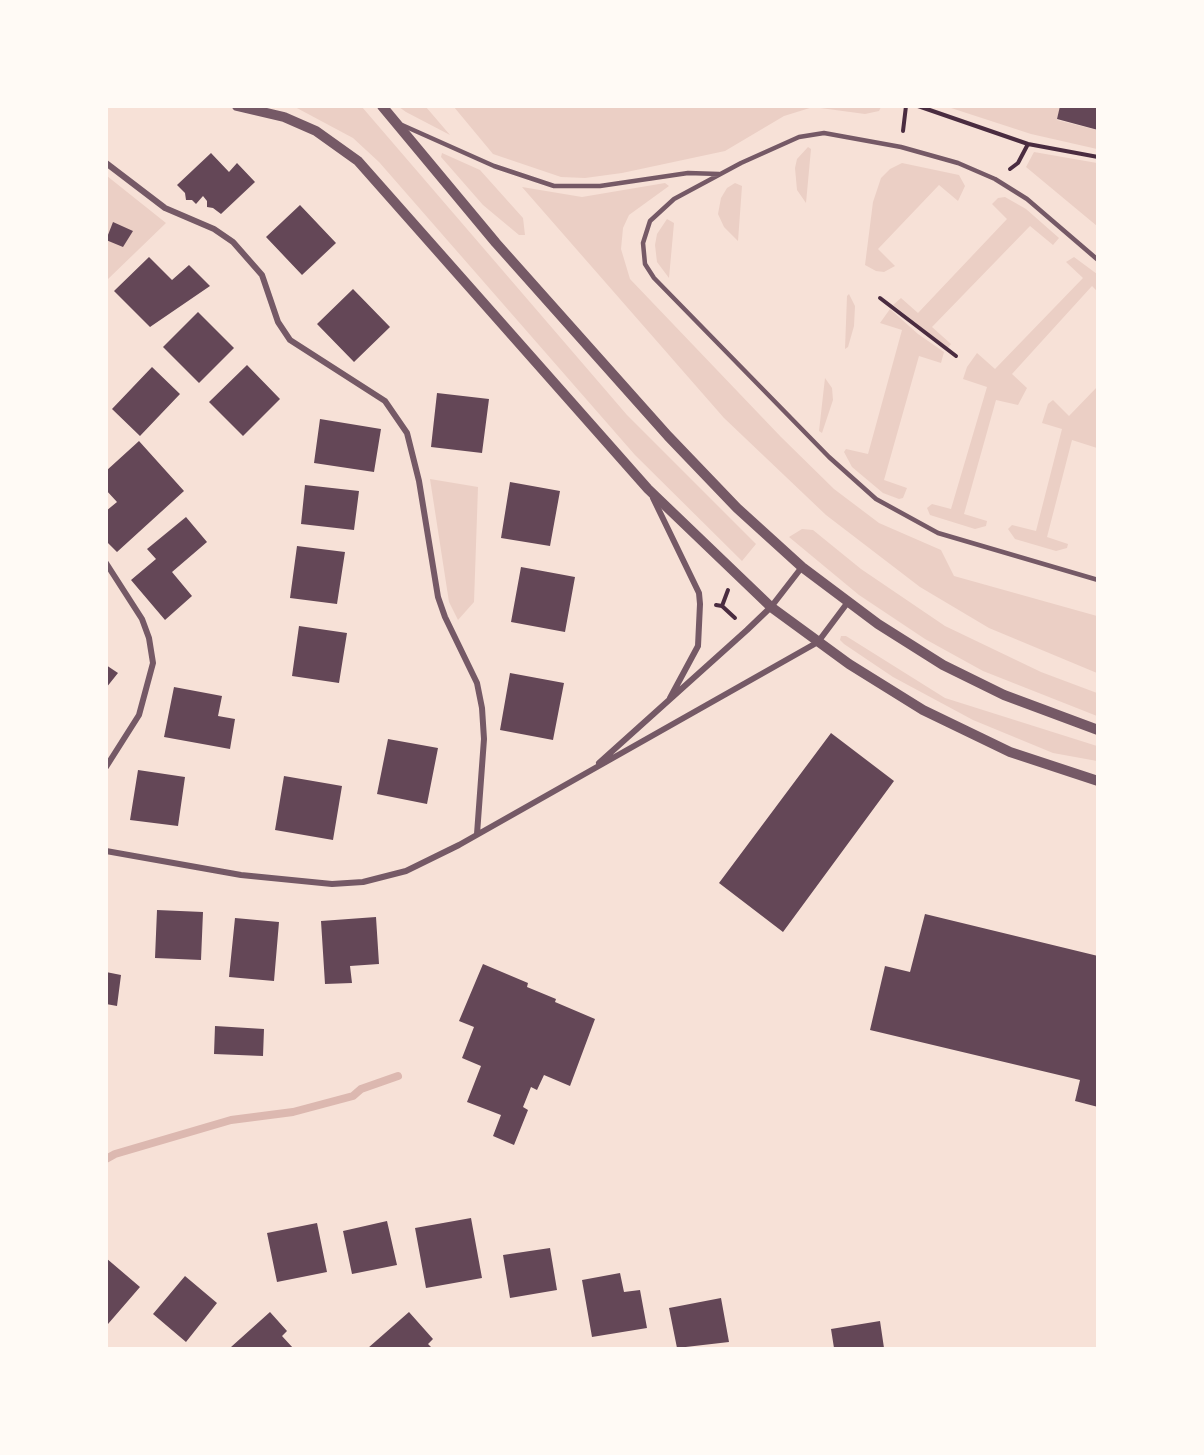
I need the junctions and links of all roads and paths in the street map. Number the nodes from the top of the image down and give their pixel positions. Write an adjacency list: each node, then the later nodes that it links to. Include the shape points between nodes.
1 (237, 106): 15 (street, via 284,117 316,131 358,161)
2 (382, 106): 5 (street)
3 (906, 106): 7 (path)
4 (918, 106): 6 (path)
5 (393, 121): 10 (lane, via 494,166 554,186 600,186 688,173); 17 (street, via 668,436 737,508)
6 (1028, 144): 8 (path); 11 (path, via 1018,163)
7 (901, 147): 10 (lane, via 824,133 800,137); 11 (lane, via 958,163)
8 (1098, 157)
9 (106, 163): 31 (street, via 165,208 214,229 238,246 262,275 278,322 291,340 385,401 407,433 438,597 477,683 482,708 484,739)
10 (722, 174): 18 (lane, via 674,199 650,220 643,255 654,278 829,457 876,499 938,533)
11 (995, 179): 12 (lane, via 1027,199)
12 (1098, 260)
13 (880, 298): 14 (path)
14 (956, 356)
15 (648, 489): 23 (street); 26 (street, via 690,573 700,604 698,646)
16 (106, 563): 28 (street, via 142,619 153,663 139,716)
17 (802, 567): 20 (street); 23 (street)
18 (1098, 580)
19 (728, 589): 22 (path)
20 (848, 602): 25 (street); 27 (street, via 966,678 1039,710)
21 (712, 605): 22 (path)
22 (722, 606): 24 (path)
23 (771, 607): 25 (street); 26 (street)
24 (735, 618)
25 (818, 642): 29 (street); 30 (street, via 892,692 953,726 1010,752)
26 (667, 704): 29 (street)
27 (1098, 730)
28 (106, 766)
29 (585, 775): 31 (street)
30 (1098, 781)
31 (477, 834): 32 (street, via 406,871 363,882 332,884 241,875)
32 (106, 851)

